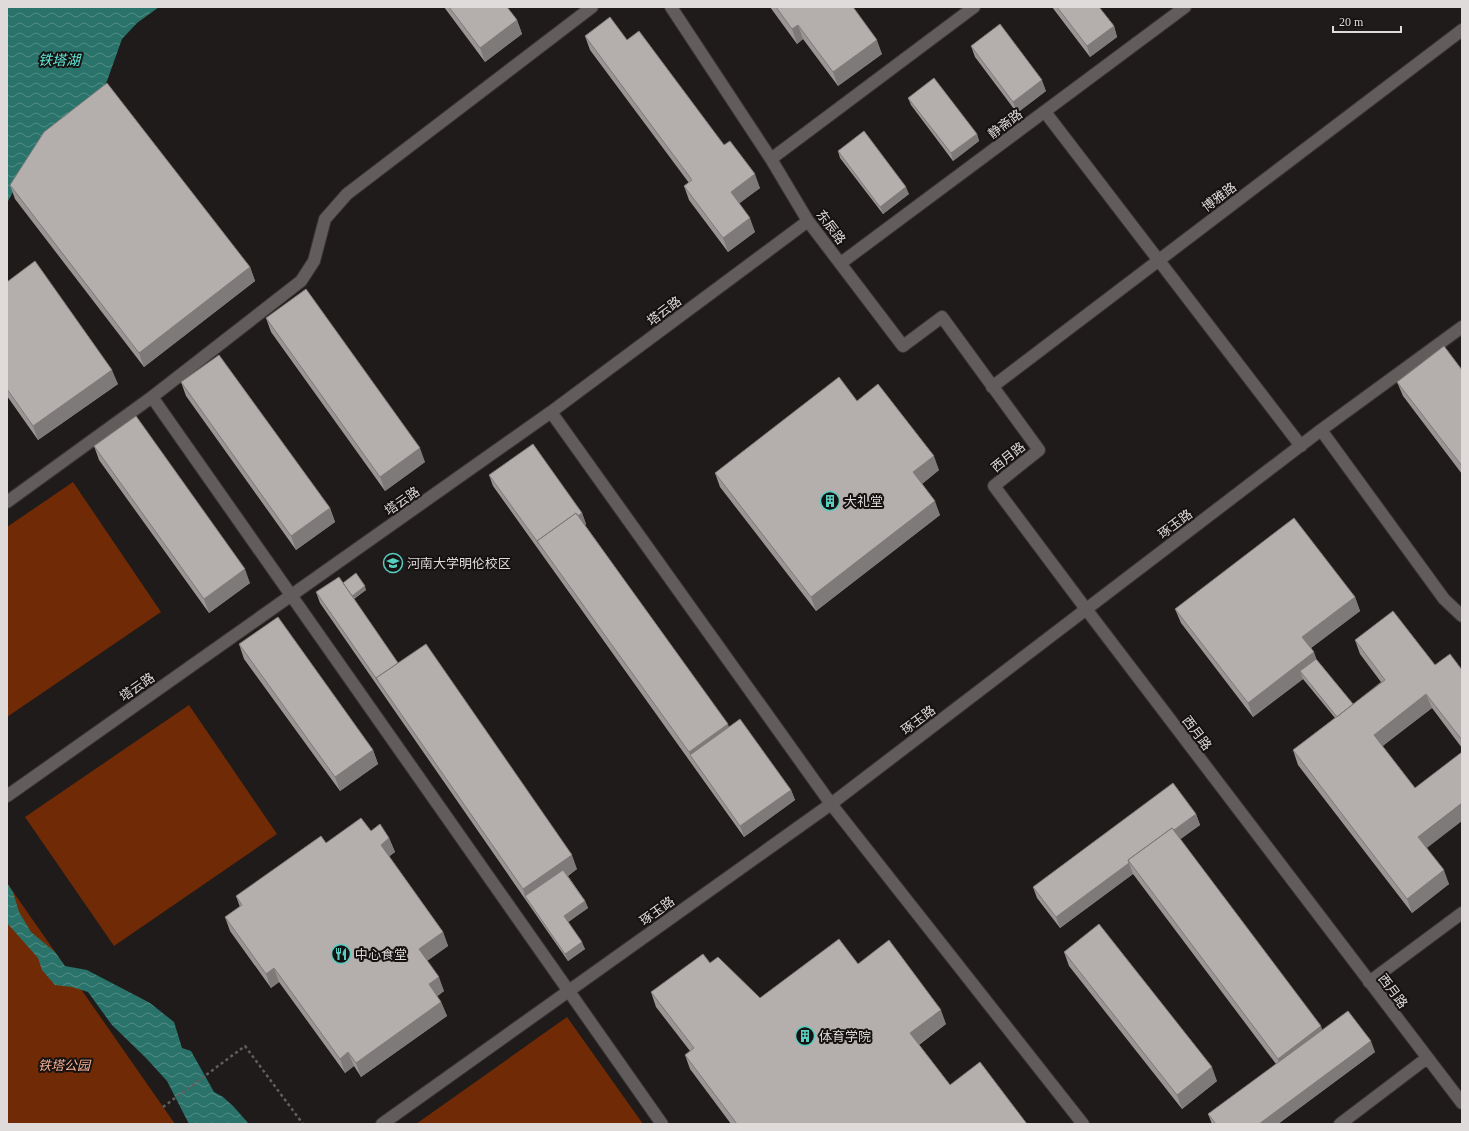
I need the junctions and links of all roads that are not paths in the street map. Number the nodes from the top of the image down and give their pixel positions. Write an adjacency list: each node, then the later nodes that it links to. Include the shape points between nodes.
1 (592, 7): 13 (lane, via 347,194 325,219 314,261 301,281)
2 (671, 7): 7 (lane, 东辰路)
3 (974, 7): 7 (lane)
4 (1185, 7): 6 (lane, 静斋路)
5 (1462, 30): 9 (lane, 博雅路)
6 (1045, 112): 9 (lane); 10 (lane, 静斋路)
7 (771, 159): 8 (lane, 东辰路)
8 (808, 221): 10 (lane, 东辰路); 14 (lane, 塔云路)
9 (1159, 260): 12 (lane, 博雅路); 16 (lane)
10 (841, 263): 12 (lane, 东辰路, via 903,346 942,317)
11 (1462, 327): 15 (lane, 琢玉路)
12 (992, 386): 19 (lane, 西月路, via 1038,450 994,486)
13 (152, 397): 17 (lane); 18 (lane)
14 (551, 412): 18 (lane, 塔云路); 22 (lane)
15 (1321, 430): 16 (lane, 琢玉路); 20 (lane, via 1444,599)
16 (1301, 446): 19 (lane, 琢玉路)
17 (7, 502)
18 (292, 596): 21 (lane, 塔云路); 25 (lane)
19 (1086, 609): 22 (lane, 琢玉路); 24 (lane, 西月路)
20 (1462, 616)
21 (7, 796)
22 (831, 804): 25 (lane, 琢玉路); 30 (lane)
23 (1462, 912): 24 (lane)
24 (1369, 982): 26 (lane, 西月路)
25 (569, 991): 28 (lane, 琢玉路); 29 (lane)
26 (1427, 1058): 27 (lane, 西月路); 31 (lane)
27 (1462, 1103)
28 (382, 1124)
29 (662, 1124)
30 (1082, 1124)
31 (1340, 1124)

